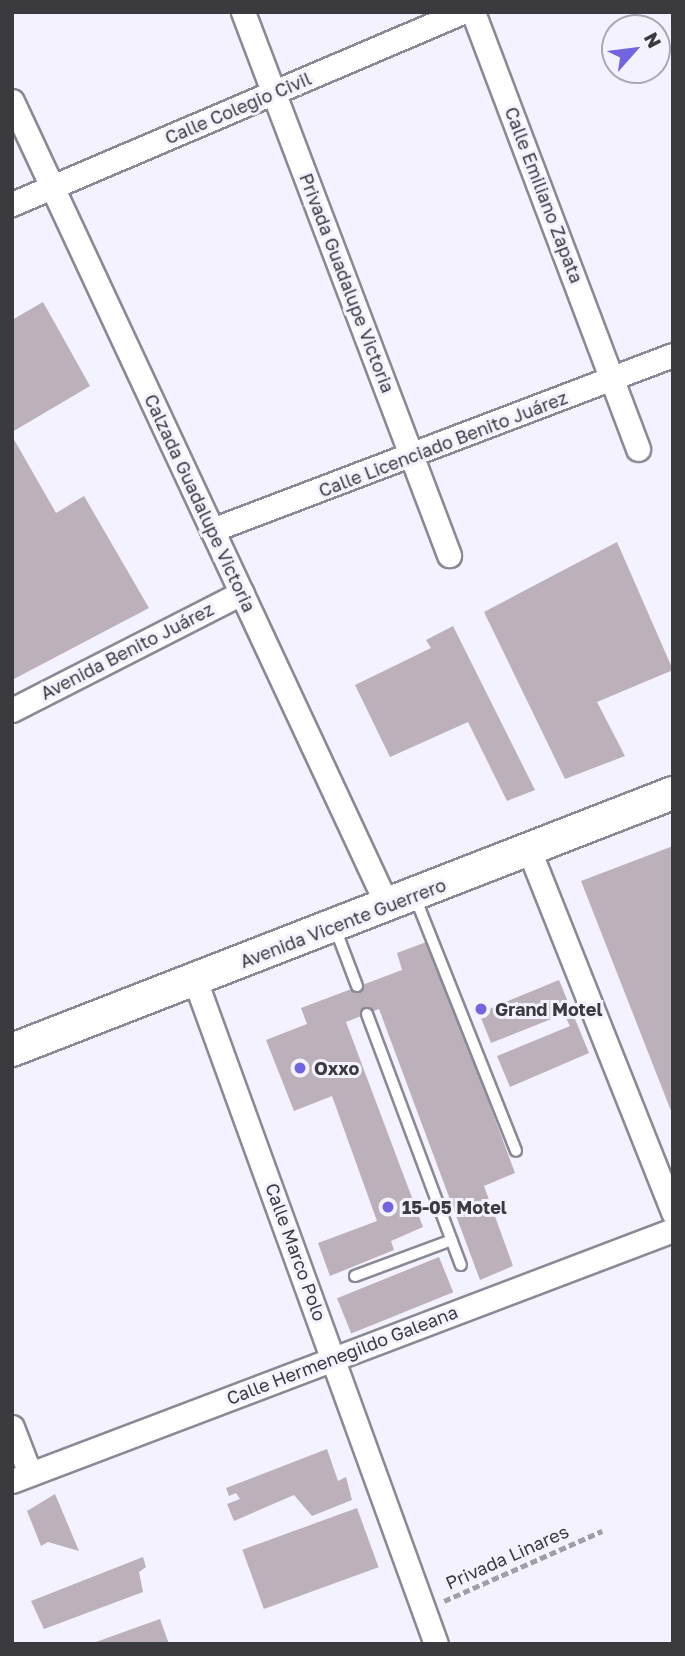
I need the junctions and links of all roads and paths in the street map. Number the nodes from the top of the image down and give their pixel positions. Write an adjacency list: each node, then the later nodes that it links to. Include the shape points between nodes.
1 (243, 12): 4 (street, Privada Guadalupe Victoria)
2 (463, 12): 4 (street, Calle Colegio Civil)
3 (473, 12): 9 (street, Calle Emiliano Zapata)
4 (273, 92): 6 (street, Calle Colegio Civil); 11 (street, Privada Guadalupe Victoria)
5 (12, 101): 6 (street, Calzada Guadalupe Victoria)
6 (53, 188): 7 (street, Calle Colegio Civil); 12 (street, Calzada Guadalupe Victoria)
7 (12, 204)
8 (673, 355): 9 (street, Calle Licenciado Benito Juárez)
9 (614, 377): 10 (street, Calle Emiliano Zapata); 11 (street, Calle Licenciado Benito Juárez)
10 (638, 449)
11 (415, 457): 12 (street, Calle Licenciado Benito Juárez); 13 (street, Privada Guadalupe Victoria)
12 (212, 530): 14 (street, Calzada Guadalupe Victoria)
13 (449, 555)
14 (242, 593): 15 (street, Avenida Benito Juárez); 18 (street, Calzada Guadalupe Victoria)
15 (12, 710)
16 (673, 793): 17 (main road, Avenida Vicente Guerrero)
17 (529, 850): 18 (main road, Avenida Vicente Guerrero); 25 (street)
18 (401, 900): 19 (main road, Avenida Vicente Guerrero); 24 (lane)
19 (334, 926): 20 (main road, Avenida Vicente Guerrero); 21 (lane)
20 (195, 980): 23 (main road, Avenida Vicente Guerrero); 30 (street, Calle Marco Polo)
21 (357, 986)
22 (367, 1014): 27 (lane)
23 (14, 1045)
24 (516, 1151)
25 (673, 1212)
26 (673, 1230): 30 (street, Calle Hermenegildo Galeana)
27 (452, 1240): 28 (lane); 29 (lane)
28 (461, 1265)
29 (355, 1276)
30 (336, 1358): 32 (street, Calle Hermenegildo Galeana); 34 (street, Calle Marco Polo)
31 (12, 1427): 32 (street)
32 (21, 1477)
33 (601, 1531): 34 (path, Privada Linares)
34 (424, 1609): 35 (street, Calle Marco Polo)
35 (436, 1644)

